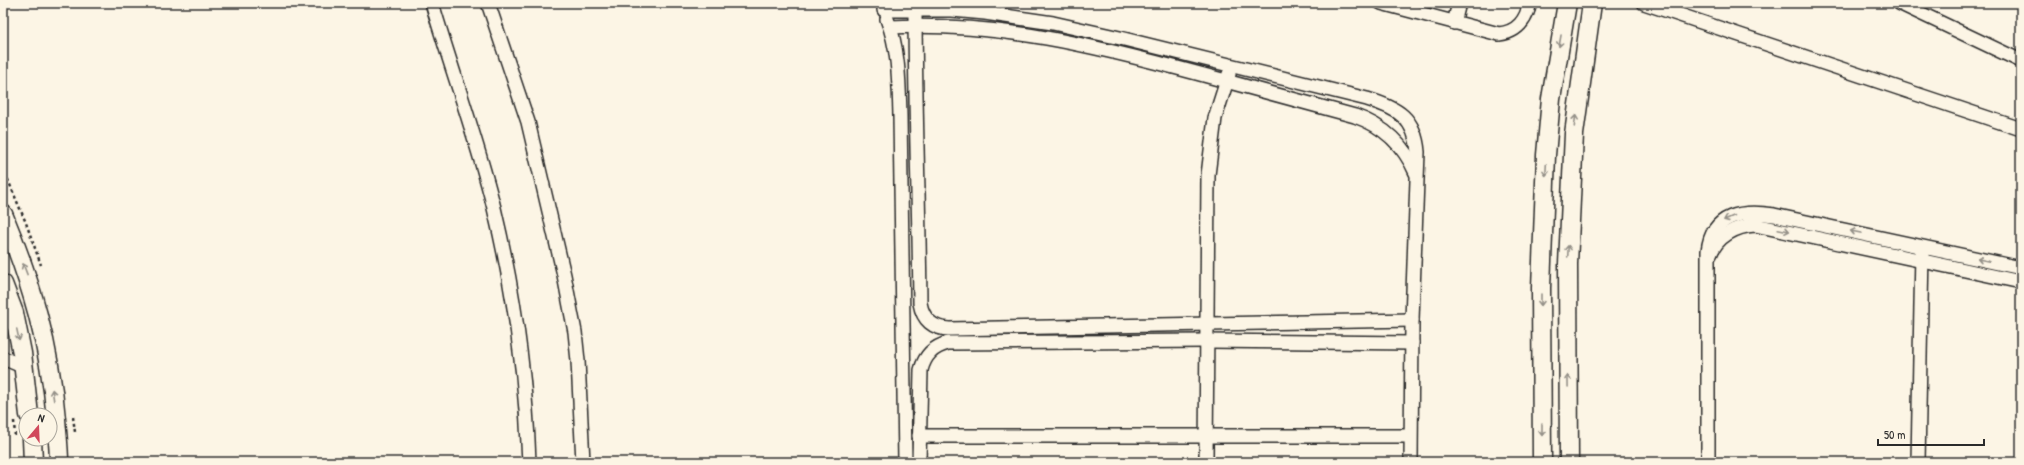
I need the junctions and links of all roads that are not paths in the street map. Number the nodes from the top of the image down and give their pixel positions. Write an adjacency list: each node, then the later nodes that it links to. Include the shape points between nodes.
1 (432, 3): 39 (street, via 489,189 508,270 522,373)
2 (488, 3): 40 (street, via 528,122 564,275 576,339)
3 (1381, 3): 12 (street)
4 (1458, 3): 12 (street)
5 (1530, 3): 12 (street, via 1522,22 1506,33 1492,33)
6 (1567, 3): 45 (street, one-way to 45, via 1551,99 1546,155 1541,288)
7 (1592, 3): 46 (street, one-way to 7, via 1568,264 1574,134)
8 (1644, 3): 18 (street)
9 (1899, 3): 15 (street)
10 (882, 6): 11 (street); 14 (street)
11 (915, 6): 13 (street); 16 (street, via 1019,17)
12 (1454, 23)
13 (915, 26): 14 (street); 17 (street, via 981,28 1060,39); 27 (street, via 920,303 921,310 930,323 936,327 950,329)
14 (890, 27): 41 (street, via 897,64 900,116)
15 (2021, 61)
16 (1232, 65): 17 (street); 19 (street, via 1367,99 1392,108 1403,115 1417,138)
17 (1226, 81): 19 (street, via 1365,120 1393,138 1407,155); 27 (street, via 1215,118 1210,156)
18 (2021, 129)
19 (1417, 176): 26 (street)
20 (3, 214): 38 (street, one-way to 20, via 54,399 45,342 31,286)
21 (1922, 253): 22 (street, one-way to 21); 23 (street); 47 (street, via 1774,215 1744,213 1726,218 1716,227 1708,244); 48 (street)
22 (2021, 268)
23 (2021, 282)
24 (3, 284): 25 (street)
25 (8, 318): 31 (street, one-way to 31)
26 (1412, 320): 27 (street); 29 (street)
27 (1208, 324): 28 (street)
28 (1208, 341): 29 (street); 33 (street, via 956,342 940,345 927,355 921,370); 34 (street)
29 (1412, 343): 35 (street)
30 (3, 358): 31 (street)
31 (24, 367): 32 (street)
32 (29, 407)
33 (919, 436): 34 (street); 42 (street)
34 (1207, 436): 35 (street); 43 (street)
35 (1410, 436): 44 (street)
36 (32, 447): 37 (street)
37 (33, 462)
38 (59, 462)
39 (529, 462)
40 (583, 462)
41 (904, 462)
42 (919, 462)
43 (1206, 462)
44 (1411, 462)
45 (1542, 462)
46 (1569, 462)
47 (1708, 462)
48 (1918, 462)

